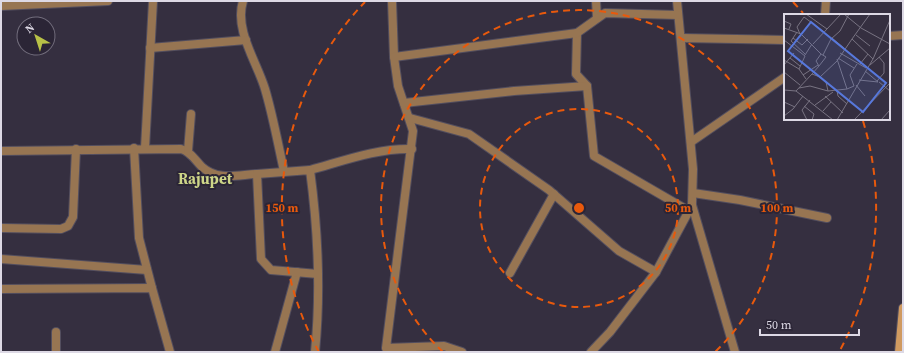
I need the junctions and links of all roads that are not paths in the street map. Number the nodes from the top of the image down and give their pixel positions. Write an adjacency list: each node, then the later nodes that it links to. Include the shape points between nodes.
1 (108, 1): 8 (street)
2 (153, 1): 18 (street)
3 (243, 1): 16 (street, via 240,10)
4 (392, 1): 19 (street)
5 (596, 1): 11 (street)
6 (677, 1): 9 (street)
7 (826, 1): 10 (street)
8 (1, 6)
9 (678, 14): 11 (street, via 605,13); 15 (street)
10 (825, 14)
11 (597, 18): 12 (street)
12 (577, 33): 19 (street); 21 (street, via 576,74)
13 (903, 35): 14 (street)
14 (890, 36)
15 (680, 38): 17 (street); 25 (street)
16 (246, 40): 18 (street); 33 (street, via 265,88)
17 (784, 40)
18 (150, 48): 27 (street)
19 (394, 57): 22 (street, via 398,86)
20 (784, 78): 25 (street)
21 (587, 86): 22 (street); 37 (street, via 594,156)
22 (404, 103): 24 (street)
23 (191, 114): 31 (street)
24 (410, 118): 29 (street, via 413,131); 36 (street, via 469,134)
25 (691, 142): 35 (street)
26 (134, 148): 27 (street); 28 (street); 41 (street, via 139,238)
27 (145, 148): 31 (street)
28 (76, 149): 30 (street); 39 (street, via 73,217 68,226 61,229)
29 (412, 149): 32 (street, via 366,154); 50 (street)
30 (1, 151)
31 (188, 151): 34 (street, via 202,166 218,176)
32 (310, 170): 33 (street); 45 (street, via 317,218)
33 (284, 171): 34 (street)
34 (257, 174): 42 (street, via 261,258 271,270)
35 (693, 193): 37 (street); 38 (street)
36 (554, 194): 43 (street, via 619,251); 44 (street)
37 (691, 208): 43 (street); 57 (street)
38 (828, 218)
39 (1, 228)
40 (1, 259): 41 (street)
41 (148, 270): 46 (street)
42 (297, 272): 45 (street); 53 (street)
43 (656, 272): 56 (street)
44 (510, 273)
45 (318, 274): 54 (street)
46 (152, 288): 47 (street); 52 (street)
47 (1, 289)
48 (903, 308): 58 (street)
49 (56, 332): 51 (street)
50 (382, 350): 55 (street, via 444,346)
51 (56, 352)
52 (170, 352)
53 (275, 352)
54 (316, 352)
55 (462, 352)
56 (592, 352)
57 (735, 352)
58 (899, 352)

